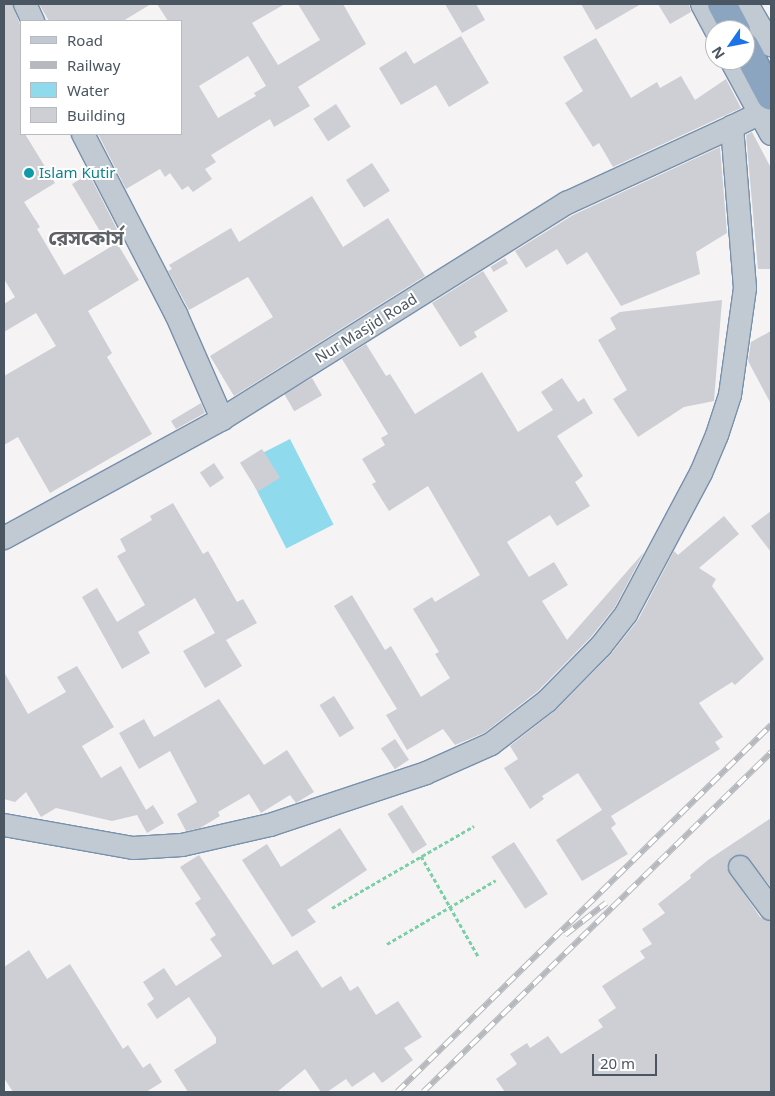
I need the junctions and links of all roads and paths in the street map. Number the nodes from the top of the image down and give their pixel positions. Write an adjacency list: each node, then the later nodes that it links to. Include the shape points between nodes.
1 (25, 4): 5 (street)
2 (702, 4): 6 (street)
3 (722, 4): 7 (highway)
4 (747, 4): 8 (street)
5 (33, 20)
6 (711, 20)
7 (731, 20)
8 (771, 46)
9 (740, 70): 11 (street)
10 (754, 70): 11 (highway)
11 (767, 106): 12 (street, Nur Masjid Road); 13 (street)
12 (732, 127): 15 (street, Nur Masjid Road, via 567,203 518,231); 17 (street, via 745,288 730,395 701,473 646,580 601,646 548,701 491,744 451,763 350,801 270,825 199,841 133,848)
13 (771, 134)
14 (84, 135): 15 (street, via 176,314)
15 (222, 419): 16 (street, Nur Masjid Road)
16 (4, 538)
17 (4, 825)
18 (474, 826): 19 (path)
19 (421, 856): 22 (path); 23 (path)
20 (740, 867): 24 (street)
21 (496, 880): 22 (path)
22 (450, 906): 25 (path); 26 (path)
23 (332, 908)
24 (771, 909)
25 (387, 944)
26 (478, 956)

